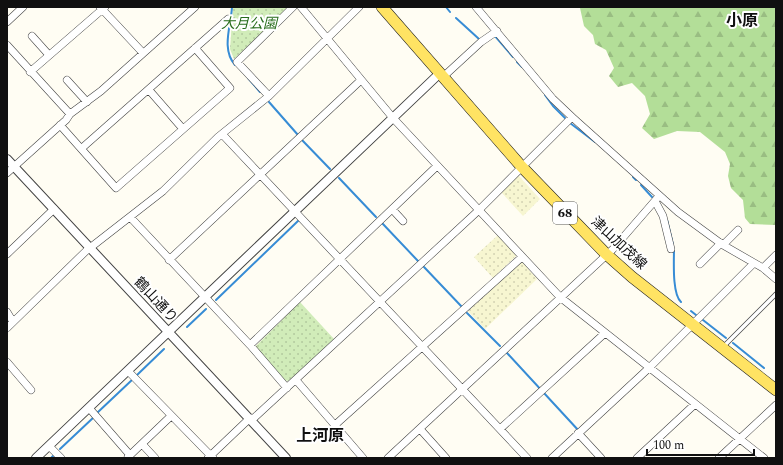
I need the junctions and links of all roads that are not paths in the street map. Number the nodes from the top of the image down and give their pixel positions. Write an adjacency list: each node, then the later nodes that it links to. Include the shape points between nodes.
1 (23, 7): 10 (street)
2 (195, 7): 16 (street)
3 (293, 7): 23 (street, via 237,62)
4 (301, 7): 13 (street)
5 (359, 7): 13 (street)
6 (382, 7): 19 (main road, 津山加茂線 / 68)
7 (476, 7): 11 (street)
8 (102, 8): 16 (street); 17 (street)
9 (228, 19): 15 (street)
10 (7, 22)
11 (497, 31): 19 (street); 26 (street)
12 (32, 36): 17 (street)
13 (326, 39): 21 (street); 23 (street)
14 (7, 46): 18 (street)
15 (195, 48): 22 (street); 29 (street, via 230,88)
16 (143, 53): 24 (street)
17 (49, 55): 18 (street)
18 (30, 72): 25 (street)
19 (442, 75): 27 (street); 35 (main road, 津山加茂線 / 68)
20 (66, 80): 24 (street)
21 (361, 80): 27 (street); 37 (street)
22 (149, 90): 29 (street); 31 (street)
23 (268, 96): 30 (street)
24 (87, 102): 25 (street)
25 (70, 114): 28 (street)
26 (572, 117): 35 (street); 38 (street)
27 (393, 118): 34 (street); 42 (street)
28 (60, 126): 31 (street); 33 (street)
29 (183, 129): 31 (street, via 116,188)
30 (222, 134): 37 (street); 43 (street)
31 (82, 148)
32 (7, 158): 33 (street, 鶴山通り)
33 (14, 166): 36 (street); 39 (street, 鶴山通り)
34 (437, 166): 40 (street); 41 (street)
35 (521, 166): 41 (street); 50 (main road, 津山加茂線 / 68)
36 (7, 173)
37 (260, 174): 42 (street); 54 (street)
38 (657, 198): 46 (street); 48 (street); 50 (street)
39 (54, 209): 47 (street, 鶴山通り); 49 (street)
40 (392, 210): 44 (street); 53 (street)
41 (479, 210): 52 (street); 62 (street)
42 (296, 211): 53 (street); 61 (street)
43 (131, 218): 47 (street); 54 (street)
44 (403, 221)
45 (738, 230): 46 (street)
46 (722, 244): 55 (street); 56 (street)
47 (90, 248): 64 (street); 67 (street, 鶴山通り)
48 (671, 249)
49 (7, 254)
50 (606, 254): 60 (street); 65 (main road, 津山加茂線 / 68)
51 (776, 255): 57 (street)
52 (522, 257): 60 (street); 70 (street)
53 (341, 259): 62 (street); 69 (street)
54 (169, 260): 61 (street)
55 (700, 264)
56 (753, 264): 57 (street); 65 (street)
57 (763, 268): 58 (street)
58 (776, 279)
59 (776, 294): 71 (lane)
60 (560, 297): 68 (street); 77 (street)
61 (205, 298): 67 (street); 69 (street)
62 (381, 301): 70 (street); 75 (street)
63 (7, 312): 64 (street)
64 (13, 322): 66 (street)
65 (692, 324): 71 (main road, 津山加茂線 / 68); 73 (street)
66 (7, 328)
67 (168, 333): 74 (street); 84 (street, 鶴山通り)
68 (605, 333): 73 (street); 87 (street)
69 (250, 345): 76 (street)
70 (423, 346): 77 (street); 85 (street)
71 (722, 348): 79 (main road, 津山加茂線 / 68)
72 (7, 362): 78 (street)
73 (649, 368): 80 (street); 88 (street)
74 (132, 376): 82 (street); 83 (street)
75 (296, 380): 76 (street); 85 (street)
76 (287, 388): 84 (street)
77 (463, 388): 86 (street); 87 (street)
78 (31, 390)
79 (776, 390)
80 (694, 405): 89 (street); 104 (street)
81 (776, 405): 89 (street)
82 (93, 413): 91 (street); 92 (street)
83 (171, 416): 90 (street); 93 (street)
84 (250, 419): 93 (street); 97 (street, 鶴山通り)
85 (334, 425): 98 (street)
86 (420, 429): 99 (street); 100 (street)
87 (500, 429): 101 (street)
88 (579, 432): 102 (street); 103 (street)
89 (740, 438): 105 (street); 106 (street)
90 (142, 444): 92 (street); 96 (street)
91 (49, 446): 94 (street); 95 (street)
92 (129, 457)
93 (211, 457)
94 (36, 458)
95 (61, 458)
96 (156, 458)
97 (286, 458)
98 (363, 458)
99 (388, 458)
100 (446, 458)
101 (528, 458)
102 (552, 458)
103 (601, 458)
104 (637, 458)
105 (719, 458)
106 (764, 458)

